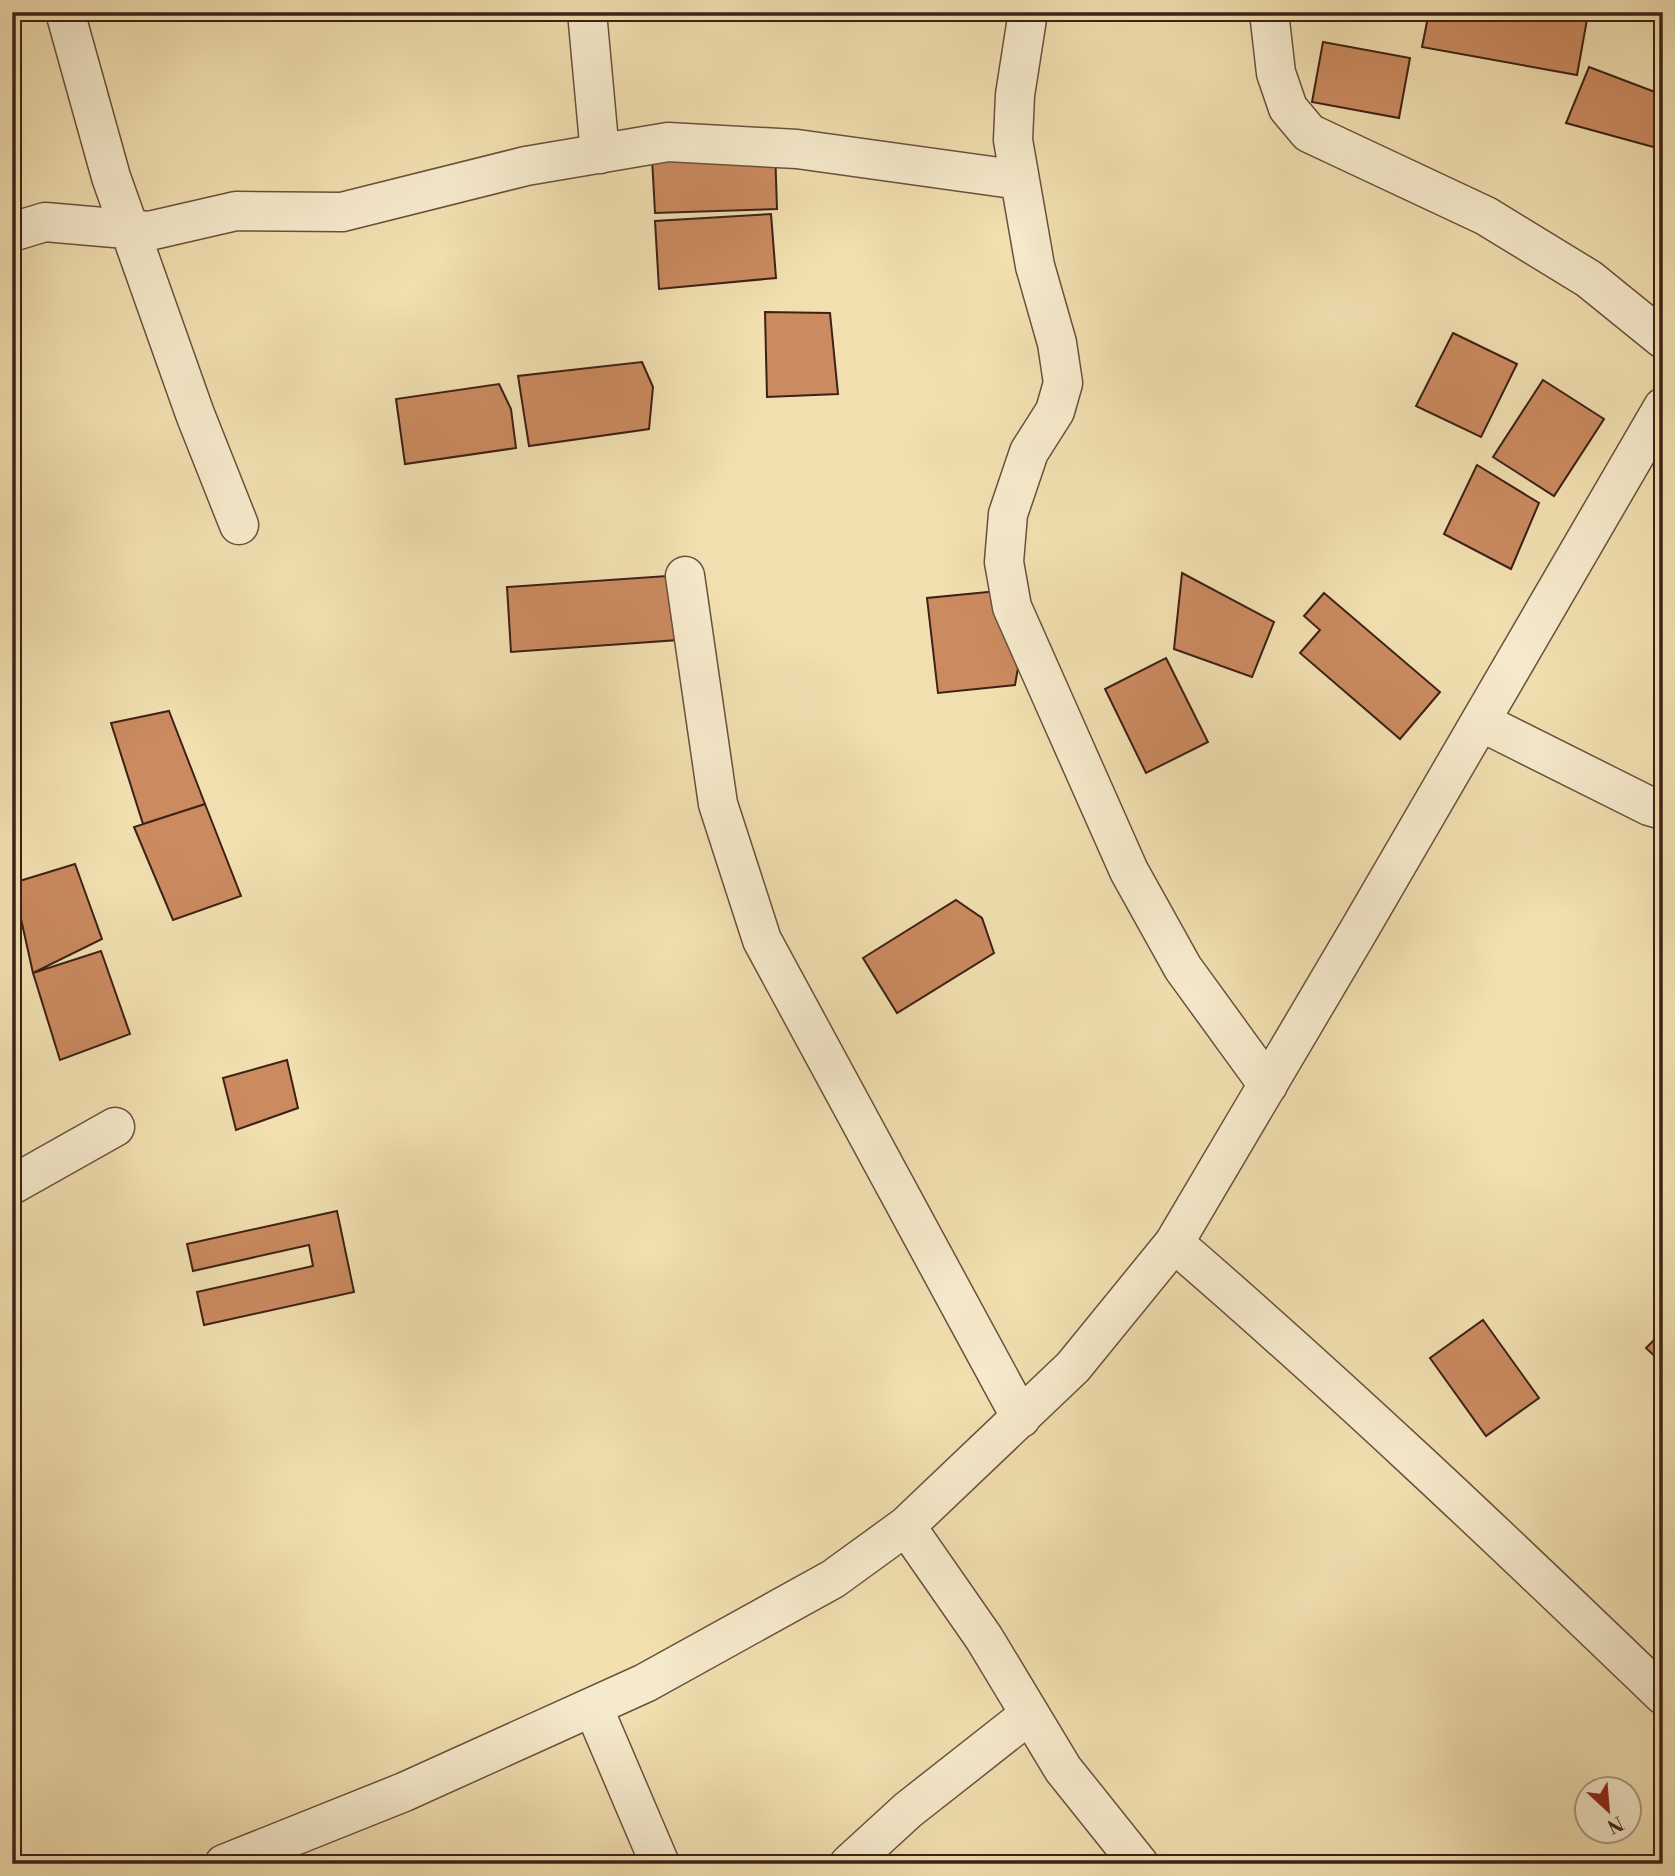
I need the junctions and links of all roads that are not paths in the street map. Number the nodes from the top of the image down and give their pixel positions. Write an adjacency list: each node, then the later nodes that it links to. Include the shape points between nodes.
1 (65, 12): 7 (street)
2 (587, 12): 5 (street)
3 (1028, 12): 6 (street, via 1015,95 1013,140)
4 (1269, 12): 9 (street, via 1280,85 1288,108 1310,132 1486,216 1589,279)
5 (600, 154): 6 (street, via 668,142 797,149); 7 (street, via 526,166 342,212 236,211 149,231)
6 (1020, 180): 15 (street, via 1063,383 1055,411 1029,452 1008,514 1004,562 1012,607 1129,871 1183,968)
7 (130, 230): 8 (street, via 45,222); 11 (street)
8 (12, 232)
9 (1663, 339)
10 (1663, 407): 13 (street)
11 (239, 525)
12 (685, 576): 19 (street, via 718,804 762,940)
13 (1480, 722): 14 (street); 15 (street)
14 (1663, 810)
15 (1268, 1085): 18 (street)
16 (115, 1127): 17 (street)
17 (12, 1185)
18 (1174, 1243): 19 (street, via 1073,1367); 21 (street, via 1510,1547)
19 (1021, 1418): 20 (street)
20 (906, 1526): 22 (street, via 833,1579); 23 (street)
21 (1663, 1695)
22 (593, 1707): 24 (street); 25 (street)
23 (1030, 1714): 26 (street, via 908,1810); 27 (street, via 1063,1769)
24 (224, 1864)
25 (660, 1864)
26 (849, 1864)
27 (1139, 1864)

